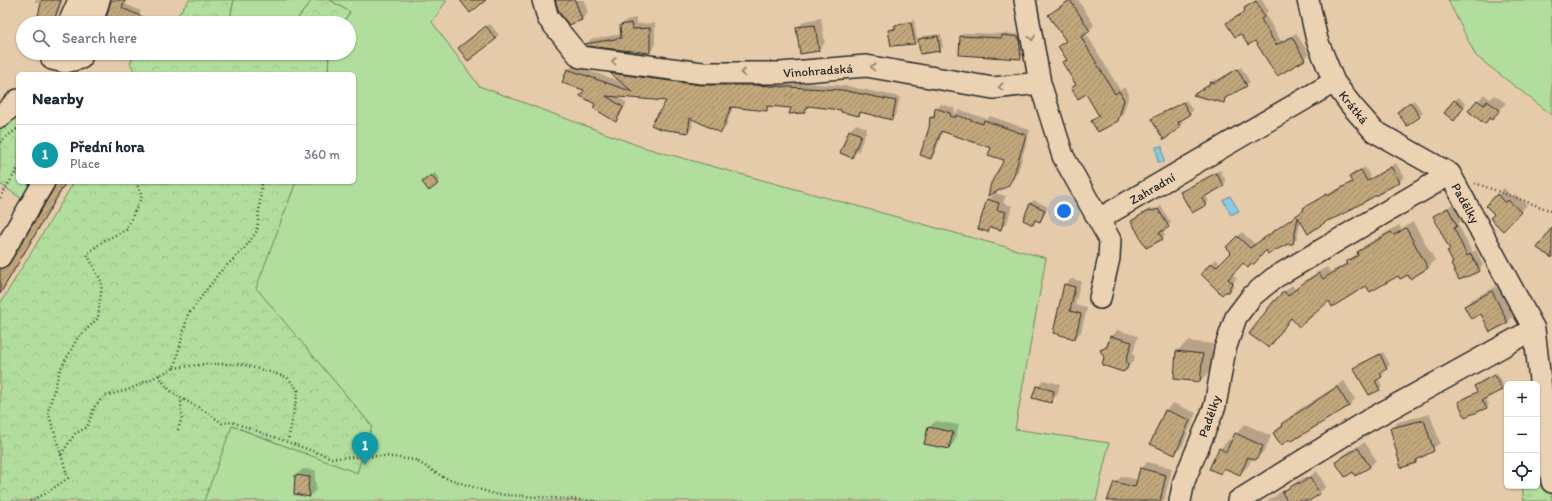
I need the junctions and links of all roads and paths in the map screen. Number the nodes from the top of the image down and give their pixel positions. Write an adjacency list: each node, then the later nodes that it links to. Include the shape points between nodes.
1 (79, 0): 6 (street)
2 (99, 0): 7 (street)
3 (543, 0): 11 (street, Vinohradská, one-way to 3, via 993,88 866,66 780,73 702,72 580,57 548,18)
4 (1025, 0): 11 (street, one-way to 11)
5 (1308, 0): 10 (street, Krátká, via 1317,40)
6 (72, 16)
7 (94, 16)
8 (51, 62): 9 (street)
9 (81, 62)
10 (1334, 82): 17 (street, Krátká, via 1374,131); 23 (street, Zahradní)
11 (1040, 83): 23 (street, via 1064,156)
12 (16, 102): 13 (street)
13 (0, 117)
14 (16, 130): 15 (path)
15 (0, 142)
16 (16, 171): 21 (path)
17 (1450, 174): 22 (path); 26 (street, Padělky); 36 (street, Padělky, via 1274,278 1252,296 1236,317 1225,349 1215,406 1184,481)
18 (43, 184): 24 (street)
19 (137, 184): 32 (path, via 142,196 126,230 103,241 87,254 102,283 98,318 77,339 60,370 48,411)
20 (262, 184): 27 (path, via 257,231 244,249 219,273 188,315)
21 (0, 198)
22 (1552, 211)
23 (1099, 219): 25 (street, via 1110,240 1109,258)
24 (0, 257)
25 (1100, 298)
26 (1534, 329): 33 (street); 37 (street, via 1362,424)
27 (174, 368): 28 (path); 31 (path, via 205,364 241,364 287,376 298,390)
28 (159, 375): 29 (path, via 166,388); 32 (path, via 128,390 104,396 95,406 87,427 75,434)
29 (181, 400): 30 (path, via 182,417); 31 (path, via 222,423 232,422)
30 (178, 430)
31 (288, 441): 35 (path, via 332,458 385,456 415,460 443,477 494,494)
32 (61, 455): 34 (path, via 68,478)
33 (1552, 482)
34 (30, 501)
35 (596, 501)
36 (1180, 501)
37 (1238, 501)

